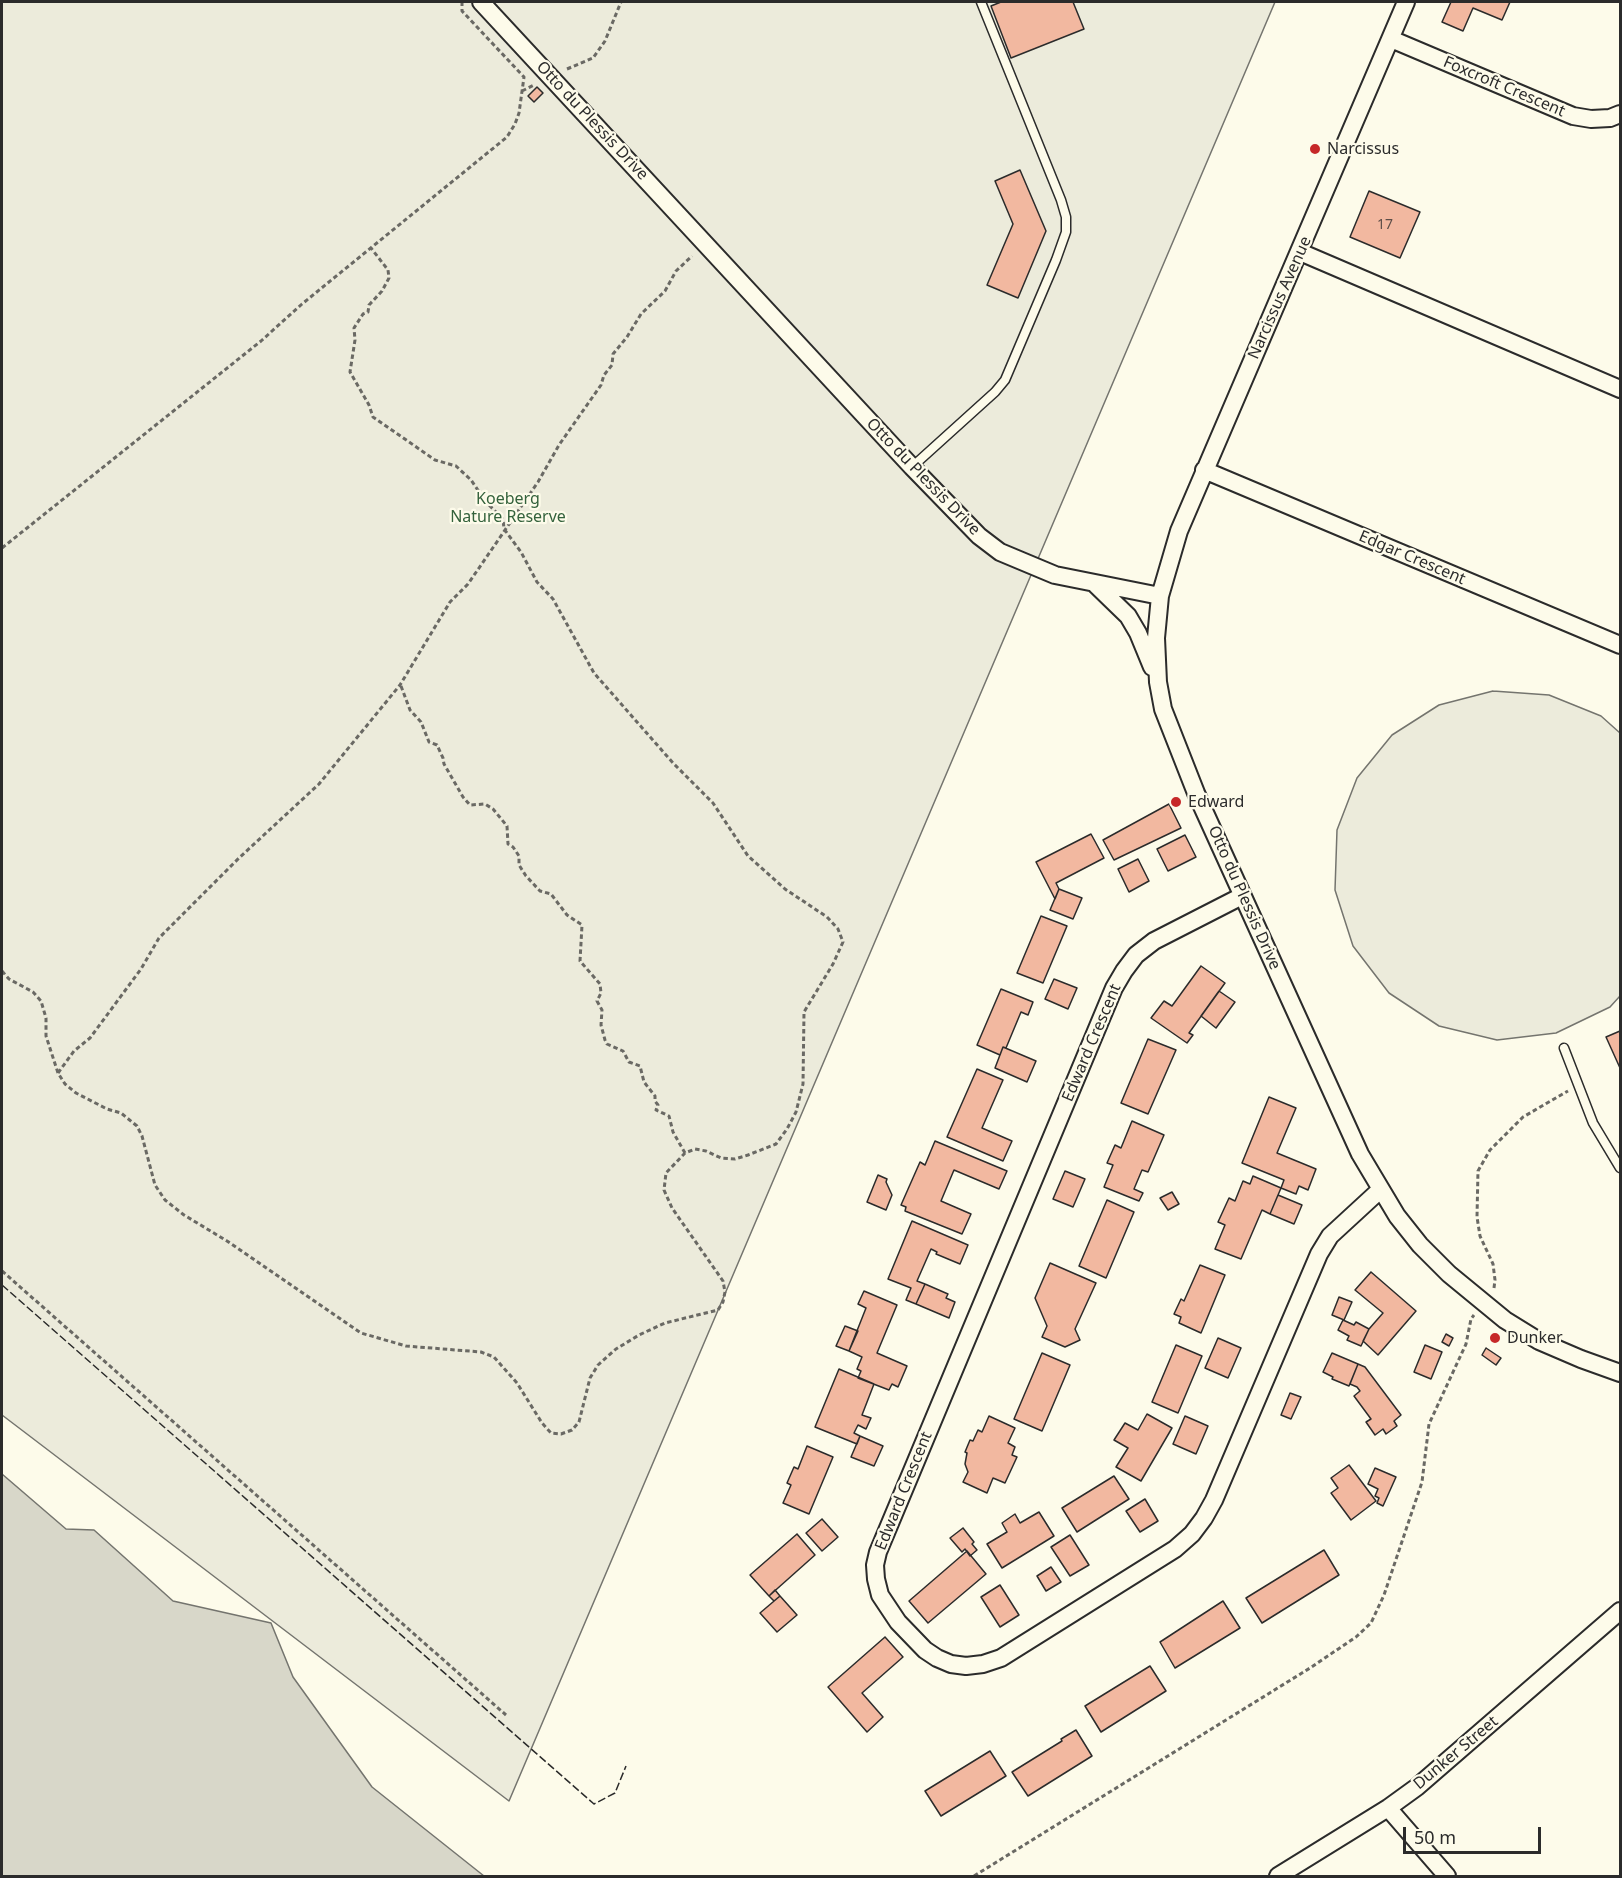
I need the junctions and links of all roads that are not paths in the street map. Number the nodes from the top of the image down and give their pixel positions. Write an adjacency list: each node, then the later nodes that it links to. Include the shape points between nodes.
1 (481, 2): 8 (street, Otto du Plessis Drive)
2 (981, 2): 8 (lane, via 1062,200 1066,232 1005,380)
3 (1406, 2): 4 (street, Narcissus Avenue)
4 (1391, 39): 5 (street, Foxcroft Crescent, via 1574,116 1591,120); 6 (street, Narcissus Avenue)
5 (1620, 114)
6 (1300, 252): 7 (street); 9 (street, Narcissus Avenue)
7 (1620, 389)
8 (912, 467): 10 (street, Otto du Plessis Drive, via 959,517 1000,552 1055,574)
9 (1204, 470): 11 (street, Narcissus Avenue, via 1173,546); 12 (street, Edgar Crescent)
10 (1095, 584): 11 (street, Otto du Plessis Drive); 13 (street, via 1128,616)
11 (1160, 596): 13 (street, Otto du Plessis Drive, via 1156,638)
12 (1620, 645)
13 (1158, 682): 14 (street, Otto du Plessis Drive, via 1179,753)
14 (1242, 896): 17 (street, Otto du Plessis Drive); 17 (street, Edward Crescent, via 1154,941 1136,955 1114,988 878,1552 878,1587 898,1622 937,1658 966,1666 983,1664 1001,1658 1175,1549 1192,1534 1215,1500 1319,1254 1330,1236)
15 (1564, 1048): 16 (lane, via 1593,1123)
16 (1620, 1168)
17 (1380, 1190): 18 (street, Otto du Plessis Drive, via 1420,1245 1505,1320 1539,1341)
18 (1620, 1373)
19 (1620, 1611): 20 (street, Dunker Street)
20 (1388, 1808): 21 (street, Dunker Street); 22 (street)
21 (1278, 1876)
22 (1447, 1876)

